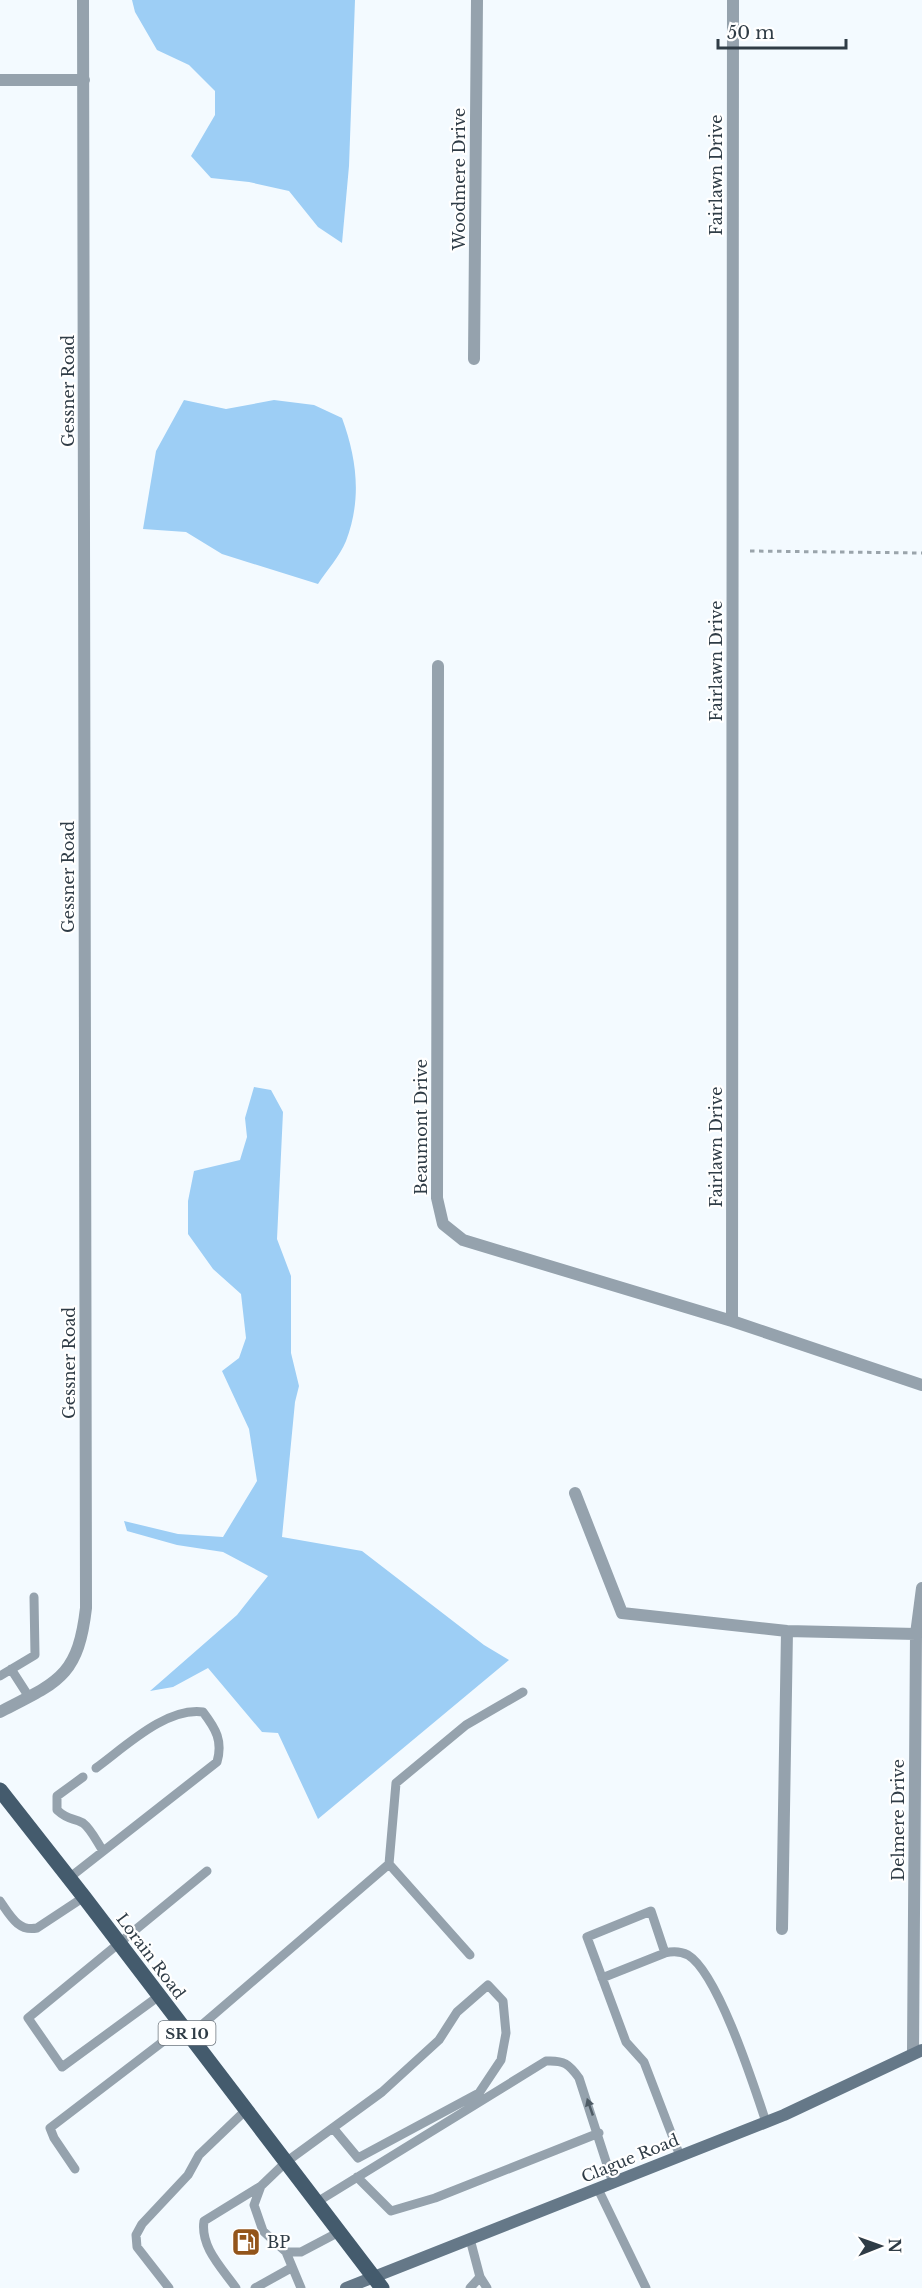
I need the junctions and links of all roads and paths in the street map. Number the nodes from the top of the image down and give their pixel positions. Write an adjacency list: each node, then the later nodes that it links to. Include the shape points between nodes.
1 (83, 0): 5 (street, Gessner Road)
2 (477, 0): 6 (street, Woodmere Drive)
3 (733, 0): 10 (street, Fairlawn Drive)
4 (0, 80): 5 (street)
5 (84, 80): 20 (street, Gessner Road, via 86,1608 80,1649 71,1666 46,1689)
6 (474, 359)
7 (750, 551): 8 (path)
8 (922, 553)
9 (438, 666): 10 (street, Beaumont Drive, via 437,1198 443,1224 463,1240)
10 (732, 1322): 11 (street, Beaumont Drive)
11 (922, 1384)
12 (575, 1493): 15 (street, via 622,1613)
13 (922, 1588): 16 (street, Delmere Drive)
14 (34, 1597): 17 (lane, via 35,1655)
15 (787, 1630): 16 (street); 31 (street)
16 (916, 1634): 38 (street, Delmere Drive)
17 (11, 1669): 18 (lane); 20 (lane)
18 (0, 1676)
19 (523, 1692): 26 (lane, via 466,1725 396,1783)
20 (29, 1697): 21 (street, Gessner Road)
21 (0, 1712)
22 (96, 1768): 25 (lane, via 169,1716 190,1710 203,1712 217,1730 221,1750 217,1762)
23 (82, 1777): 25 (lane, via 57,1796 57,1810 67,1820 86,1826)
24 (2, 1797): 28 (main road, Lorain Road / SR 10)
25 (103, 1851): 28 (lane)
26 (389, 1864): 34 (lane); 37 (lane)
27 (207, 1871): 32 (lane)
28 (69, 1878): 29 (main road, Lorain Road / SR 10)
29 (84, 1897): 30 (lane, via 29,1930 20,1927); 32 (main road, Lorain Road / SR 10)
30 (0, 1901)
31 (782, 1929)
32 (117, 1942): 36 (main road, Lorain Road / SR 10); 36 (lane, via 28,2018 62,2067)
33 (665, 1953): 35 (lane); 35 (lane, via 651,1911 587,1937); 40 (lane, via 687,1955 704,1972 734,2031)
34 (470, 1955)
35 (602, 1978): 43 (lane, via 626,2042 644,2062)
36 (159, 1996): 37 (main road, Lorain Road / SR 10)
37 (186, 2032): 39 (main road, Lorain Road / SR 10); 45 (lane, via 50,2128)
38 (918, 2051): 40 (main road, Clague Road)
39 (246, 2110): 44 (main road, Lorain Road / SR 10); 57 (lane, via 199,2155 188,2175 136,2235 137,2247)
40 (766, 2122): 43 (main road, Clague Road)
41 (333, 2128): 41 (lane, via 382,2092 439,2040 457,2012 488,1985 503,2001 506,2033 501,2060 479,2093 358,2158); 44 (lane)
42 (599, 2133): 46 (lane, via 435,2198 391,2211); 46 (lane, one-way to 46, via 579,2078 569,2064 546,2061); 47 (lane)
43 (680, 2156): 47 (main road, Clague Road)
44 (286, 2162): 48 (lane); 50 (main road, Lorain Road / SR 10)
45 (75, 2169)
46 (357, 2177): 50 (lane)
47 (613, 2182): 49 (main road, Clague Road)
48 (261, 2186): 53 (lane, via 254,2205 263,2231); 58 (lane, via 204,2221 205,2243)
49 (598, 2189): 52 (main road, Clague Road); 64 (lane)
50 (317, 2202): 51 (main road, Lorain Road / SR 10)
51 (339, 2232): 53 (lane, via 301,2252); 56 (main road, Lorain Road / SR 10)
52 (470, 2239): 55 (lane); 56 (main road, Clague Road)
53 (286, 2253): 54 (lane)
54 (291, 2268): 59 (lane); 60 (lane)
55 (480, 2277): 62 (lane); 63 (lane)
56 (378, 2282): 61 (main road, Clague Road)
57 (169, 2288)
58 (236, 2288)
59 (255, 2288)
60 (301, 2288)
61 (346, 2288)
62 (470, 2288)
63 (487, 2288)
64 (646, 2288)

